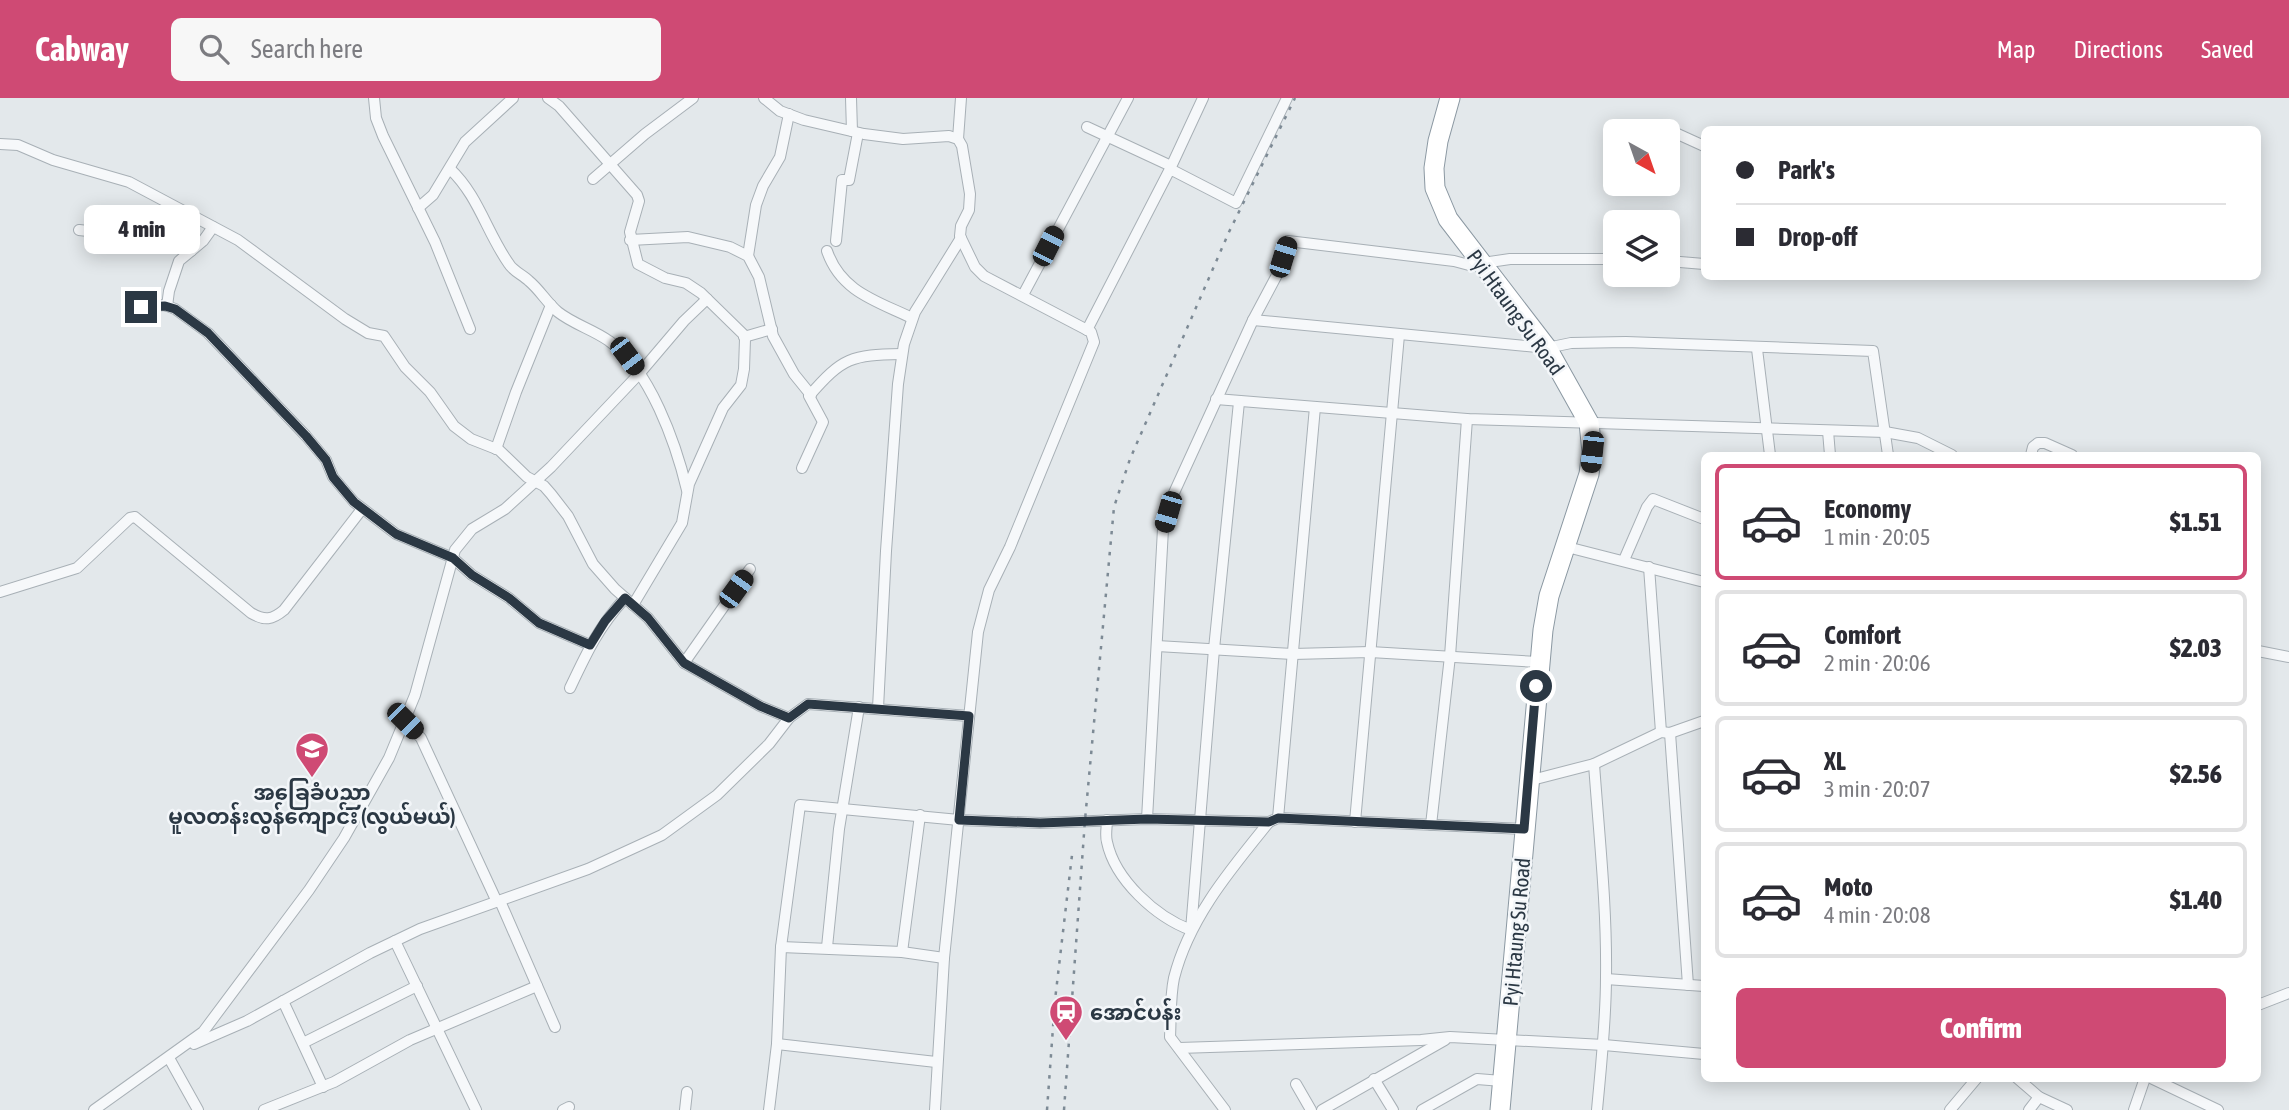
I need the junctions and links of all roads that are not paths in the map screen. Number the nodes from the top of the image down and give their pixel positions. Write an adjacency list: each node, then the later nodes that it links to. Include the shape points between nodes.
1 (374, 98): 24 (street, via 376,118)
2 (513, 98): 22 (street, via 465,142)
3 (548, 98): 20 (street)
4 (693, 98): 20 (street)
5 (764, 98): 12 (street)
6 (851, 98): 14 (street)
7 (961, 98): 17 (street)
8 (1128, 98): 16 (street)
9 (1203, 98): 21 (street)
10 (1287, 98): 21 (street, via 1236,203)
11 (1450, 98): 34 (highway, Pyi Htaung Su Road, via 1438,141 1435,188 1448,219)
12 (789, 114): 14 (street); 32 (street, via 780,157 756,205)
13 (1087, 127): 16 (street)
14 (855, 132): 17 (street, via 903,139 949,135); 29 (street, via 849,180 842,180)
15 (1680, 135): 19 (street)
16 (1108, 137): 21 (street); 37 (street)
17 (958, 139): 27 (street, via 970,194)
18 (0, 144): 25 (street, via 18,145 129,182)
19 (1701, 145)
20 (611, 164): 23 (street); 28 (street, via 639,201)
21 (1170, 168): 46 (street)
22 (450, 169): 24 (street); 39 (street, via 465,182 510,266)
23 (593, 179)
24 (418, 208): 44 (street)
25 (213, 227): 30 (street); 63 (street, via 357,326 384,336 454,426)
26 (79, 230): 30 (street, via 156,235)
27 (961, 238): 37 (street, via 984,276); 42 (street)
28 (630, 240): 32 (street, via 688,237); 38 (street, via 638,264 686,283)
29 (836, 241)
30 (191, 251): 40 (street, via 178,261)
31 (827, 251): 42 (street, via 856,292)
32 (748, 256): 45 (street, via 759,277)
33 (1603, 259): 34 (street)
34 (1482, 261): 43 (street, via 1469,265 1288,242 1278,273); 49 (highway, Pyi Htaung Su Road)
35 (1680, 262): 36 (street)
36 (1701, 264)
37 (1023, 295): 46 (street)
38 (707, 299): 48 (street); 52 (street)
39 (551, 305): 52 (street, via 610,341); 63 (street)
40 (167, 306): 41 (street); 73 (street, via 208,333 306,436 326,460 333,477)
41 (141, 307)
42 (912, 318): 51 (street)
43 (1253, 320): 47 (street); 54 (street)
44 (470, 329)
45 (772, 329): 48 (street); 53 (street, via 794,374)
46 (1087, 330): 96 (street, via 1094,342 989,590 978,632)
47 (1399, 335): 49 (street); 57 (street)
48 (744, 337): 72 (street, via 741,385 723,408)
49 (1547, 348): 50 (street, via 1626,342); 59 (highway, Pyi Htaung Su Road)
50 (1758, 349): 60 (street); 62 (street, via 1873,351)
51 (902, 354): 53 (street, via 847,361); 95 (street)
52 (639, 374): 71 (street); 72 (street, via 671,436)
53 (811, 395): 70 (street, via 823,422)
54 (1216, 398): 55 (street); 84 (street, via 1163,529)
55 (1239, 402): 56 (street); 85 (street)
56 (1315, 407): 57 (street); 88 (street)
57 (1392, 414): 58 (street); 86 (street)
58 (1467, 419): 59 (street); 89 (street)
59 (1589, 424): 60 (street); 75 (highway, Pyi Htaung Su Road, via 1589,474)
60 (1768, 428): 61 (street); 64 (street)
61 (1828, 430): 62 (street); 65 (street)
62 (1885, 432): 66 (street); 67 (street, via 1918,438)
63 (496, 449): 71 (street)
64 (1770, 452)
65 (1830, 452)
66 (1888, 452)
67 (1946, 452)
68 (2032, 452): 69 (street, via 2038,443 2045,443)
69 (2065, 452)
70 (802, 468)
71 (535, 481): 76 (street, via 460,540); 82 (street, via 568,516 593,564)
72 (688, 493): 82 (street, via 682,523)
73 (362, 509): 76 (street, via 396,534); 81 (street, via 292,600 269,619 251,613 135,517 77,568)
74 (1701, 518): 77 (street, via 1653,499)
75 (1567, 547): 77 (street); 91 (highway, Pyi Htaung Su Road, via 1549,596)
76 (453, 558): 83 (street, via 539,623); 98 (street)
77 (1624, 560): 78 (street)
78 (1649, 567): 80 (street); 100 (street)
79 (750, 569): 92 (street)
80 (1701, 581)
81 (0, 592)
82 (629, 602): 83 (street, via 605,621); 92 (street)
83 (590, 645): 93 (street)
84 (1157, 646): 85 (street); 105 (street)
85 (1214, 649): 88 (street); 106 (street)
86 (1370, 652): 88 (street); 89 (street); 110 (street)
87 (2261, 652): 90 (street)
88 (1293, 654): 109 (street)
89 (1450, 656): 91 (street); 111 (street)
90 (2289, 657)
91 (1538, 662): 102 (highway, Pyi Htaung Su Road)
92 (684, 663): 97 (street)
93 (570, 688)
94 (859, 707): 95 (street); 97 (street, via 808,704); 103 (street)
95 (878, 708): 96 (street)
96 (969, 716): 107 (street)
97 (789, 718): 113 (street, via 717,795 662,835)
98 (405, 721): 113 (street, via 421,738); 128 (street, via 344,838)
99 (1701, 721): 100 (street)
100 (1666, 733): 101 (street); 121 (street)
101 (1594, 764): 102 (street); 120 (street)
102 (1528, 781): 112 (highway, Pyi Htaung Su Road)
103 (843, 807): 104 (street); 116 (street, via 800,804); 117 (street)
104 (920, 815): 107 (street); 118 (street)
105 (1147, 819): 106 (street); 108 (street)
106 (1200, 819): 109 (street); 114 (street)
107 (959, 820): 108 (street); 119 (street)
108 (1107, 820): 114 (street, via 1106,841 1129,883 1160,914)
109 (1274, 820): 110 (street); 114 (street, via 1236,863)
110 (1355, 822): 111 (street)
111 (1431, 825): 112 (street)
112 (1524, 829): 133 (highway, Pyi Htaung Su Road)
113 (498, 902): 115 (street); 123 (street)
114 (1191, 930): 137 (street, via 1174,978 1170,1037)
115 (395, 941): 122 (street); 126 (street)
116 (781, 947): 117 (street); 135 (street)
117 (827, 947): 118 (street)
118 (902, 952): 119 (street)
119 (944, 958): 141 (street)
120 (1606, 979): 121 (street); 136 (street)
121 (1688, 985): 124 (street)
122 (417, 986): 130 (street); 134 (street)
123 (537, 986): 129 (street); 130 (street)
124 (1701, 986)
125 (2289, 993): 127 (street)
126 (283, 1002): 131 (street); 134 (street)
127 (2261, 1004)
128 (211, 1022): 131 (street); 138 (street)
129 (555, 1027)
130 (438, 1028): 149 (street); 155 (street)
131 (220, 1033): 138 (street)
132 (1450, 1037): 133 (street); 137 (street); 142 (street)
133 (1507, 1041): 136 (street); 143 (highway, Pyi Htaung Su Road)
134 (303, 1043): 149 (street)
135 (776, 1044): 141 (street); 157 (street)
136 (1604, 1045): 139 (street); 165 (street)
137 (1179, 1048): 159 (street)
138 (183, 1049): 140 (street)
139 (1701, 1054)
140 (169, 1058): 152 (street); 153 (street)
141 (936, 1062): 158 (street)
142 (1374, 1079): 161 (street); 162 (street)
143 (1503, 1081): 163 (street, via 1477,1079); 164 (highway, Pyi Htaung Su Road)
144 (1974, 1082): 166 (street)
145 (2022, 1082): 151 (street)
146 (2144, 1082): 169 (street)
147 (2159, 1082): 170 (street)
148 (1296, 1084): 160 (street)
149 (323, 1087): 154 (street)
150 (687, 1092): 156 (street)
151 (2039, 1097): 167 (street); 168 (street)
152 (94, 1110)
153 (198, 1110)
154 (264, 1110)
155 (476, 1110)
156 (685, 1110)
157 (769, 1110)
158 (935, 1110)
159 (1225, 1110)
160 (1311, 1110)
161 (1322, 1110)
162 (1392, 1110)
163 (1422, 1110)
164 (1500, 1110)
165 (1597, 1110)
166 (1950, 1110)
167 (2029, 1110)
168 (2067, 1110)
169 (2134, 1110)
170 (2218, 1110)

